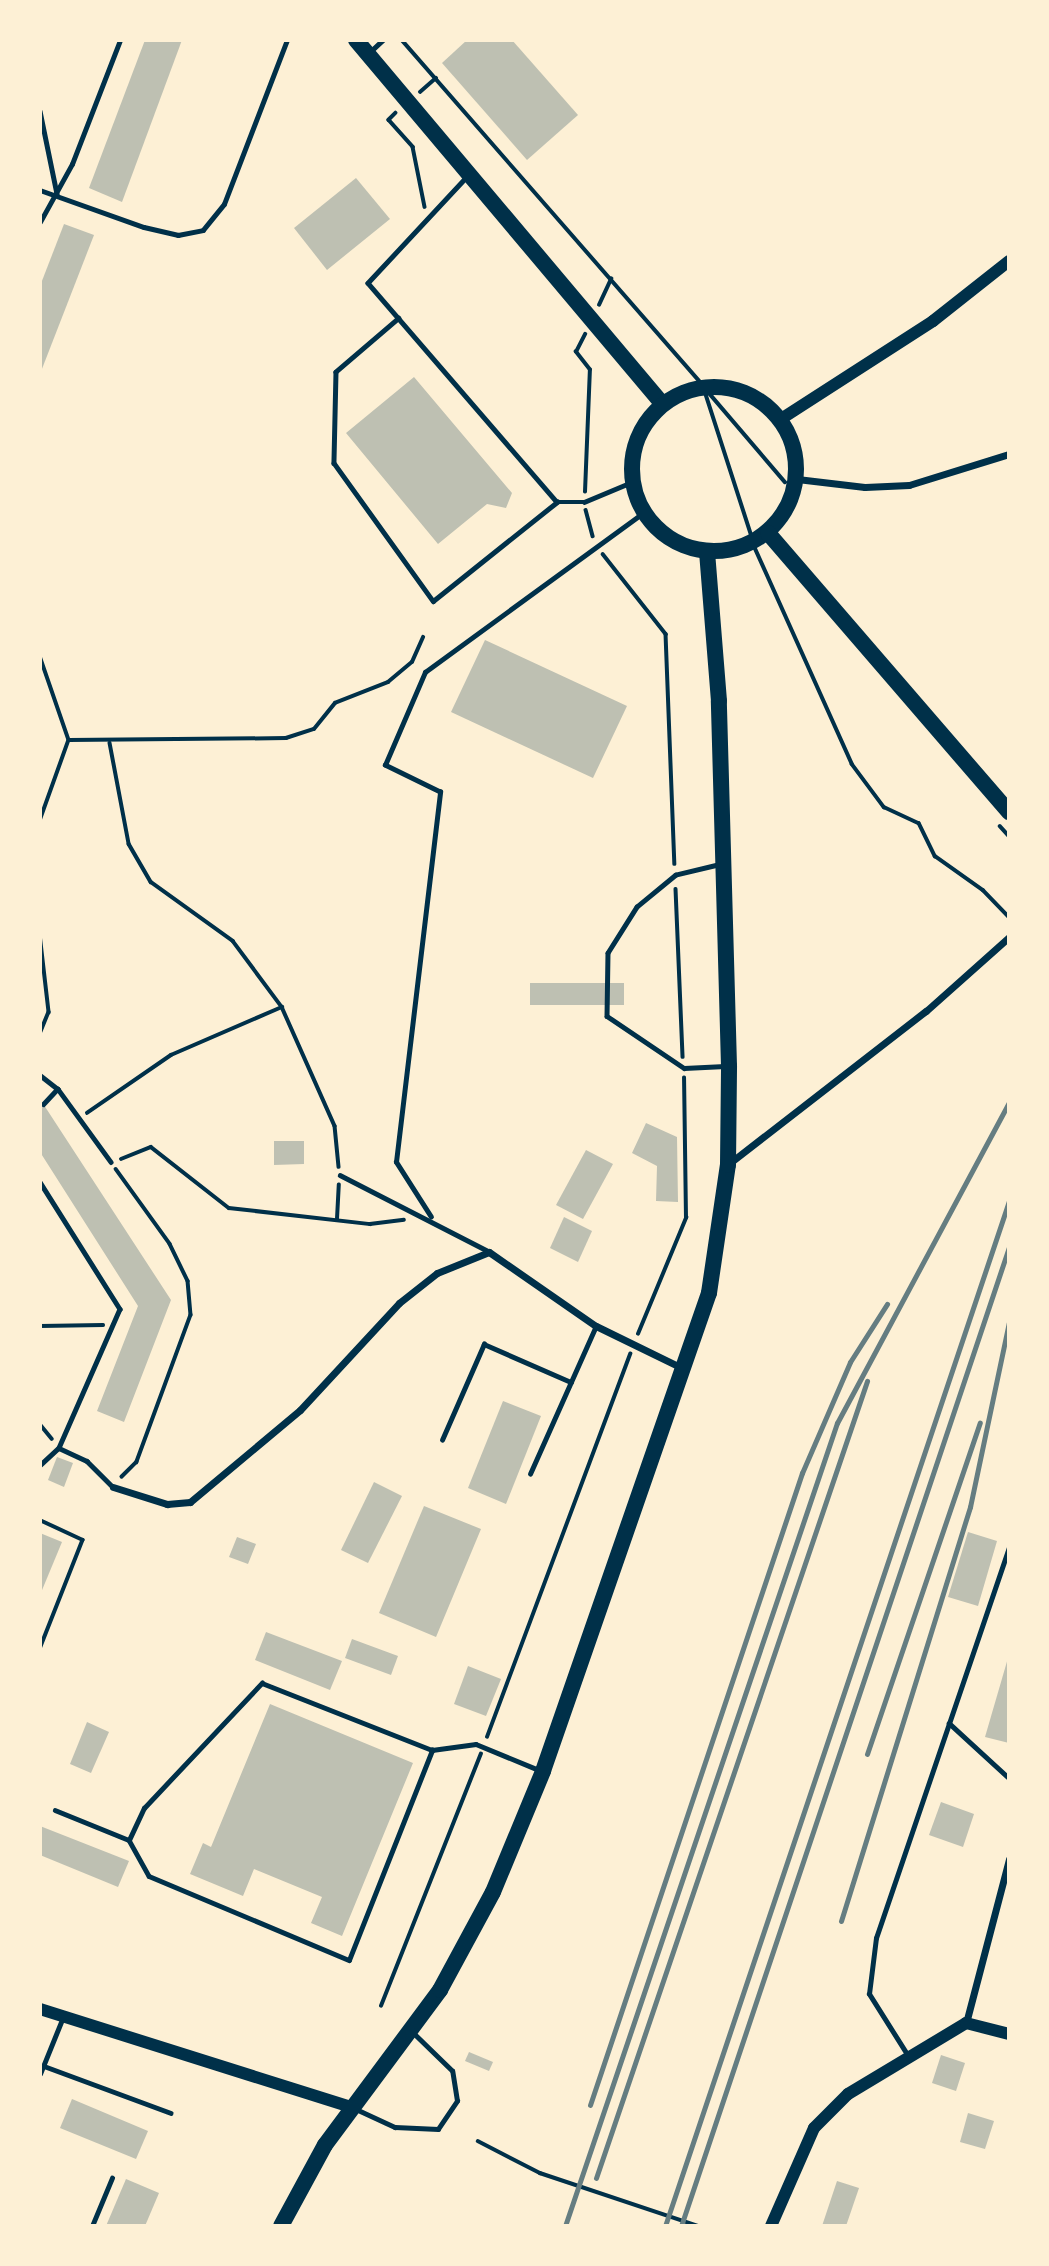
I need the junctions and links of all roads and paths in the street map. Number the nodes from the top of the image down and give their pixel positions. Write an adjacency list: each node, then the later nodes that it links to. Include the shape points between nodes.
1 (120, 40): 12 (lane)
2 (287, 40): 12 (lane, via 224,204 203,230 178,235 144,227)
3 (356, 40): 6 (main road)
4 (383, 40): 6 (lane)
5 (402, 40): 7 (path)
6 (367, 54): 8 (main road)
7 (436, 78): 8 (path); 16 (path)
8 (409, 102): 10 (main road); 13 (path, via 389,120 413,147)
9 (40, 111): 12 (lane)
10 (470, 174): 13 (lane); 18 (main road)
11 (40, 190): 12 (lane)
12 (57, 195): 14 (lane)
13 (427, 220): 17 (lane, via 368,284)
14 (40, 222)
15 (1009, 261): 21 (street, via 933,321)
16 (611, 279): 18 (path); 19 (path)
17 (399, 318): 25 (lane); 25 (lane, via 336,372 334,463 433,601)
18 (594, 318): 20 (main road); 26 (path, via 576,352 590,370)
19 (703, 385): 20 (main road); 21 (main road, via 749,393); 23 (path); 29 (path)
20 (662, 404): 24 (main road, via 640,431)
21 (782, 419): 23 (main road, via 793,442)
22 (1009, 454): 23 (street, via 909,485 865,488)
23 (791, 480): 28 (main road, via 785,515)
24 (632, 482): 26 (lane); 27 (main road)
25 (557, 502): 26 (lane)
26 (584, 502): 30 (path)
27 (643, 513): 30 (lane); 31 (main road, via 662,534)
28 (768, 533): 29 (main road); 37 (main road)
29 (751, 539): 31 (main road, via 730,551); 32 (path); 43 (path, via 852,764 884,807 919,823 935,856 983,890)
30 (594, 543): 42 (path, via 666,634); 58 (lane, via 425,672 385,765 440,792 396,1162)
31 (707, 552): 41 (main road)
32 (773, 561)
33 (423, 637): 36 (path, via 412,662 388,682 335,703 314,729 286,738)
34 (40, 656): 35 (path)
35 (69, 740): 36 (path); 39 (path)
36 (110, 743): 46 (path, via 129,844 151,882 233,942)
37 (1009, 812)
38 (991, 815): 40 (path)
39 (40, 821)
40 (1009, 836)
41 (723, 864): 42 (lane); 48 (main road)
42 (676, 875): 49 (path); 49 (lane, via 637,907 608,953 607,1016)
43 (1009, 917)
44 (40, 934): 47 (path, via 50,1012)
45 (1009, 937): 55 (street, via 926,1011)
46 (282, 1007): 53 (path, via 171,1055); 56 (path, via 335,1126)
47 (40, 1034)
48 (729, 1066): 49 (lane); 55 (main road)
49 (684, 1068): 64 (path, via 686,1218)
50 (40, 1074): 51 (lane)
51 (58, 1089): 52 (lane); 53 (lane)
52 (44, 1104)
53 (80, 1118): 54 (lane)
54 (111, 1162): 59 (path, via 151,1147 229,1208); 72 (path, via 170,1244 188,1281 191,1315 136,1462)
55 (727, 1165): 65 (main road, via 709,1293)
56 (340, 1175): 58 (lane); 59 (path)
57 (40, 1182): 61 (lane, via 120,1308)
58 (431, 1217): 59 (path, via 370,1224); 60 (lane)
59 (337, 1219)
60 (489, 1252): 63 (street); 72 (street, via 437,1273 399,1303 300,1410 190,1502 167,1504)
61 (112, 1325): 62 (path); 69 (lane)
62 (40, 1326)
63 (596, 1326): 64 (street); 66 (lane)
64 (633, 1347): 65 (street); 77 (path)
65 (687, 1370): 79 (main road)
66 (571, 1382): 68 (lane, via 484,1344); 71 (lane)
67 (40, 1424): 69 (path)
68 (442, 1440)
69 (59, 1448): 70 (lane); 72 (lane, via 86,1461)
70 (40, 1466)
71 (530, 1474)
72 (113, 1487)
73 (40, 1520): 75 (path, via 83,1540)
74 (1009, 1548): 76 (lane)
75 (40, 1648)
76 (950, 1723): 80 (lane); 90 (lane, via 876,1938 869,1994)
77 (483, 1747): 78 (lane); 79 (lane); 84 (path)
78 (432, 1750): 82 (lane, via 262,1683 144,1808); 82 (lane, via 349,1960 149,1876)
79 (543, 1771): 88 (main road, via 471,1936)
80 (1009, 1779)
81 (55, 1810): 82 (lane)
82 (129, 1840)
83 (1009, 1859): 87 (street)
84 (381, 2006)
85 (40, 2009): 86 (street)
86 (63, 2017): 91 (lane); 93 (street)
87 (966, 2024): 89 (street); 90 (street)
88 (411, 2031): 93 (main road); 93 (lane, via 452,2071 457,2101 438,2129 395,2127)
89 (1009, 2034)
90 (911, 2060): 100 (street, via 848,2094 814,2128)
91 (44, 2066): 92 (lane); 94 (lane)
92 (40, 2074)
93 (351, 2107): 98 (main road)
94 (171, 2113)
95 (478, 2141): 99 (path, via 540,2173)
96 (112, 2178): 97 (lane)
97 (92, 2226)
98 (281, 2226)
99 (698, 2226)
100 (771, 2226)

